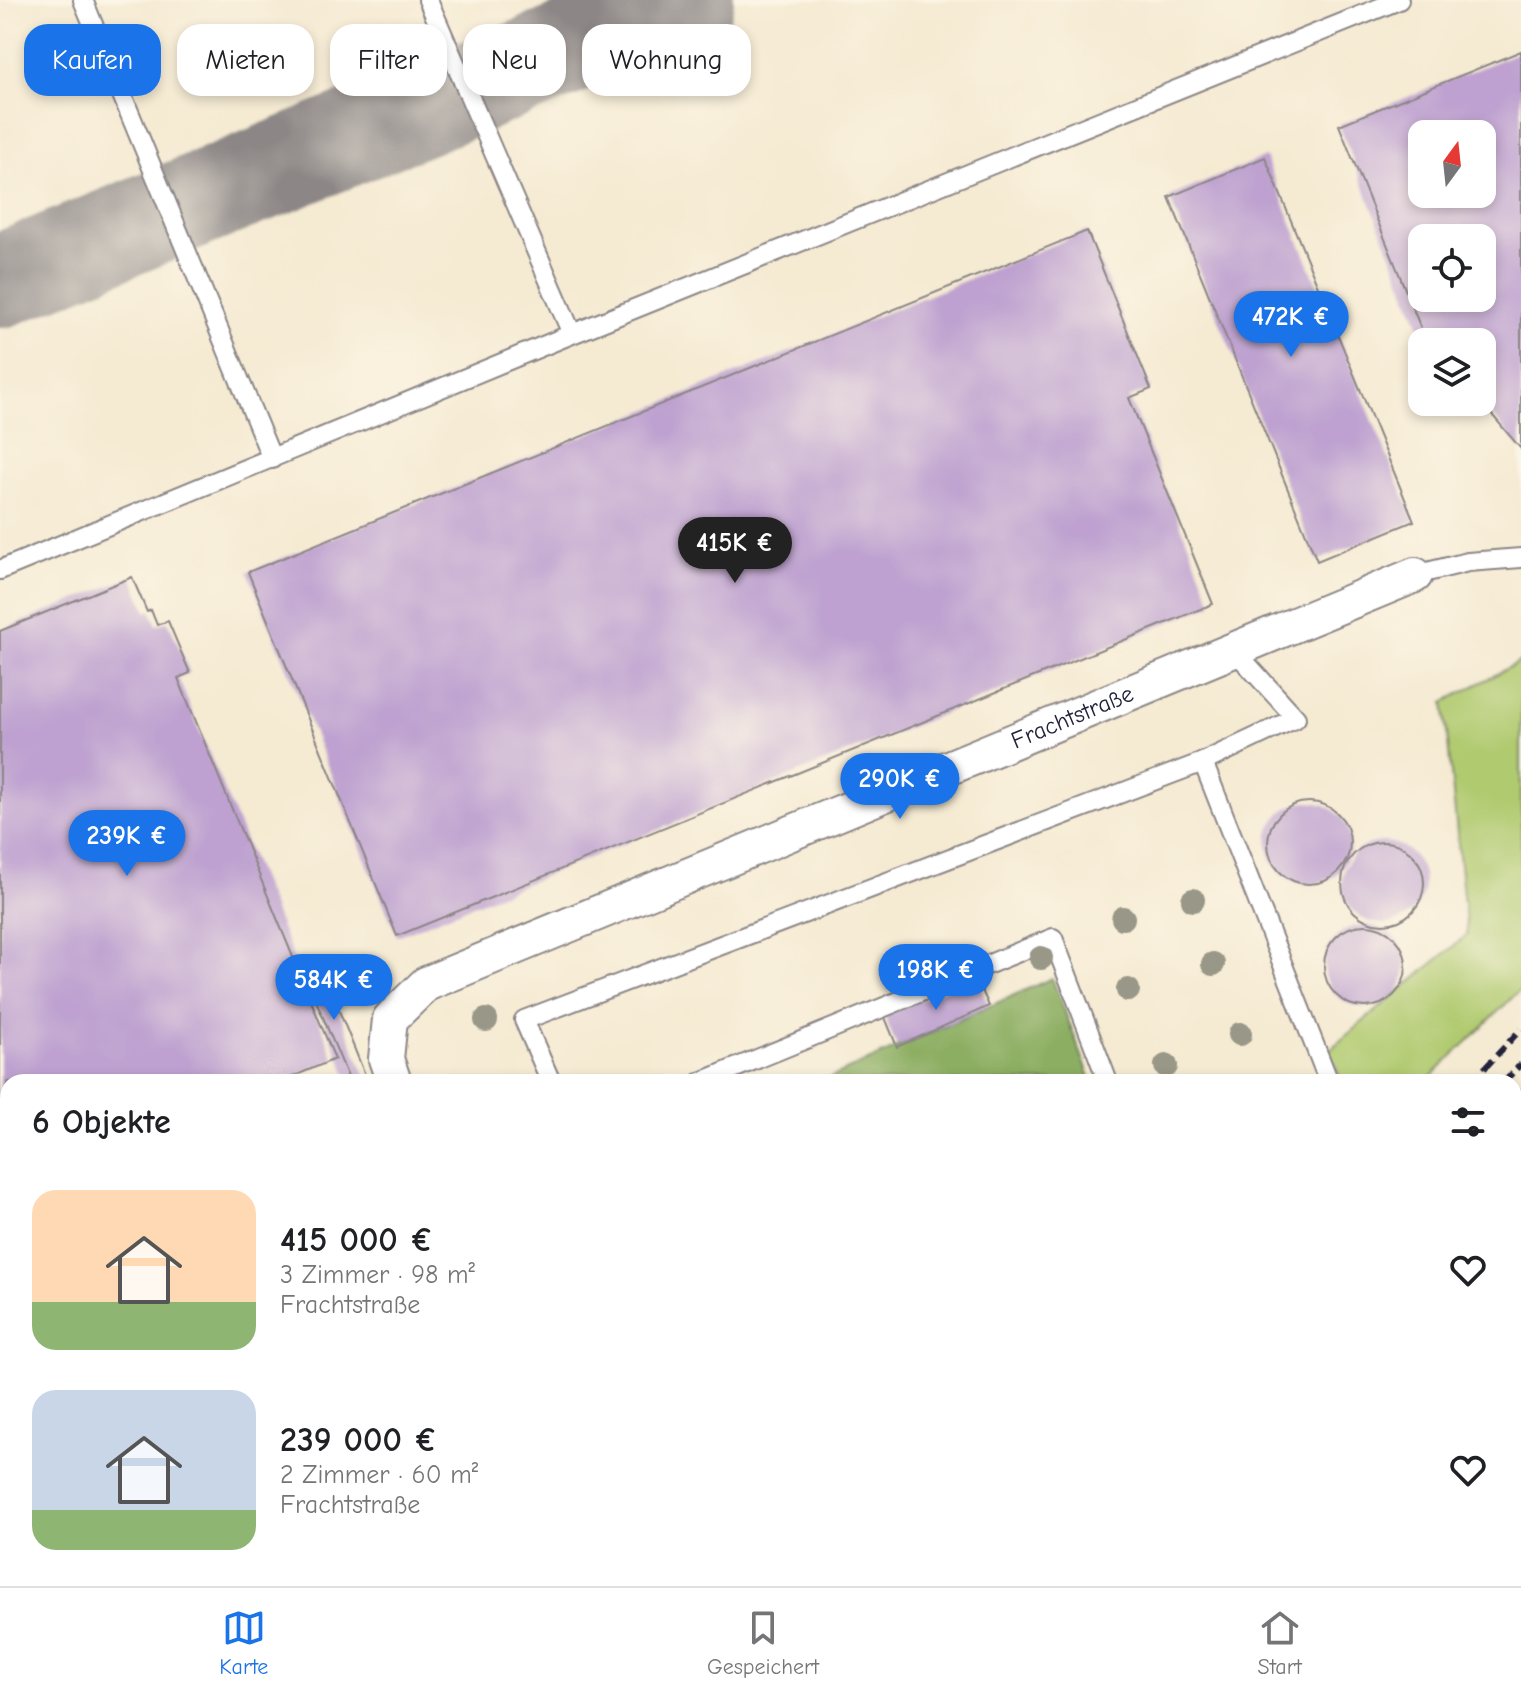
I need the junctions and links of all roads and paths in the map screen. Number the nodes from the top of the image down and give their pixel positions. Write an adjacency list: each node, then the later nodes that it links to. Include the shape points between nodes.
1 (83, 0): 5 (lane)
2 (428, 0): 4 (lane)
3 (1399, 0): 4 (lane)
4 (572, 334): 5 (lane)
5 (272, 459): 7 (lane)
6 (1521, 558): 8 (lane, Frachtstraße, via 1468,562)
7 (0, 570)
8 (1415, 575): 9 (street, Frachtstraße)
9 (1235, 651): 10 (lane, via 1296,718); 11 (street, Frachtstraße, via 426,984 390,1019 386,1059)
10 (1203, 762): 12 (lane, via 524,1020); 15 (lane)
11 (391, 1074)
12 (548, 1074)
13 (721, 1074): 14 (lane, via 1053,938)
14 (1105, 1074)
15 (1326, 1074)

